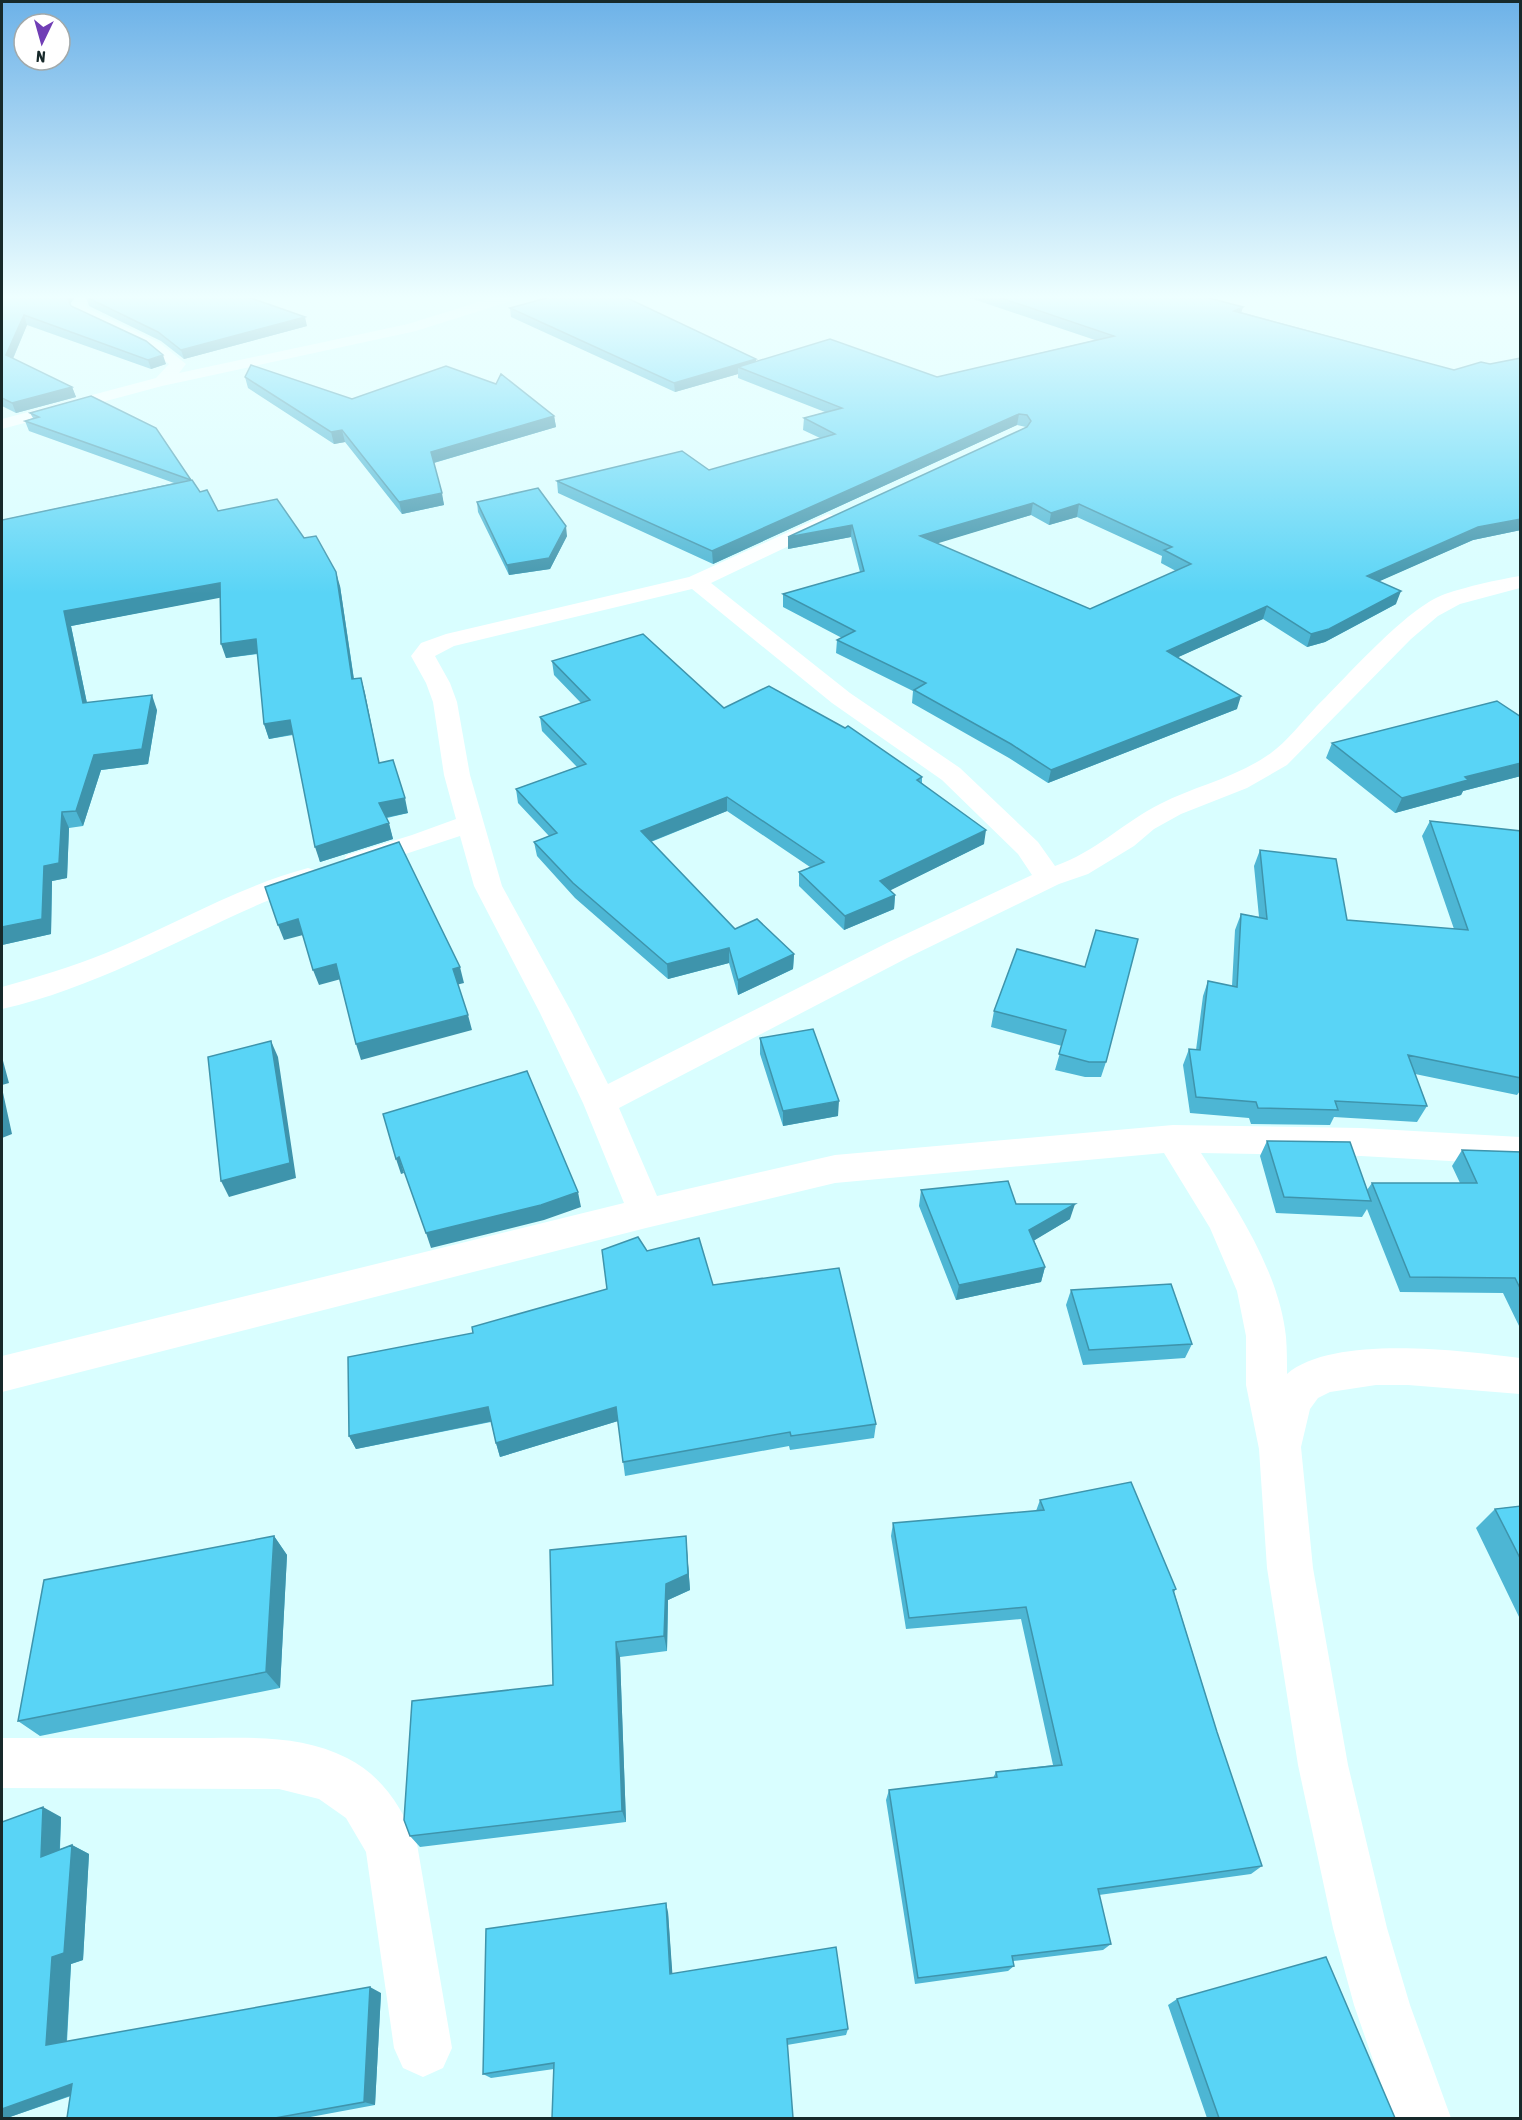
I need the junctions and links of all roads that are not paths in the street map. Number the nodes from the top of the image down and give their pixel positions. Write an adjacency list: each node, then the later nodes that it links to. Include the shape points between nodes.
1 (106, 396): 2 (street)
2 (2, 424)
3 (840, 514): 4 (street)
4 (696, 582): 6 (street, via 446,641 425,651 424,660 445,702); 7 (street, via 841,698 951,774 1028,848)
5 (1521, 582): 7 (street, via 1452,599 1430,611 1278,760 1238,782 1172,808 1078,868)
6 (469, 823): 8 (street, via 253,896 117,960); 9 (street, via 488,886)
7 (1049, 878): 9 (street, via 888,955)
8 (2, 998)
9 (600, 1103): 12 (street)
10 (1173, 1138): 11 (street, via 1361,1142); 12 (street, via 835,1169); 15 (street, via 1226,1222 1256,1292 1266,1336 1267,1385)
11 (1521, 1151)
12 (646, 1213): 13 (street)
13 (2, 1374)
14 (1521, 1376): 15 (street, via 1399,1367 1324,1373 1303,1386 1287,1411)
15 (1280, 1449): 18 (street, via 1290,1568 1338,1837 1382,2005)
16 (2, 1763): 17 (street, via 279,1764 330,1776 364,1800 391,1844)
17 (423, 2048)
18 (1422, 2118)

